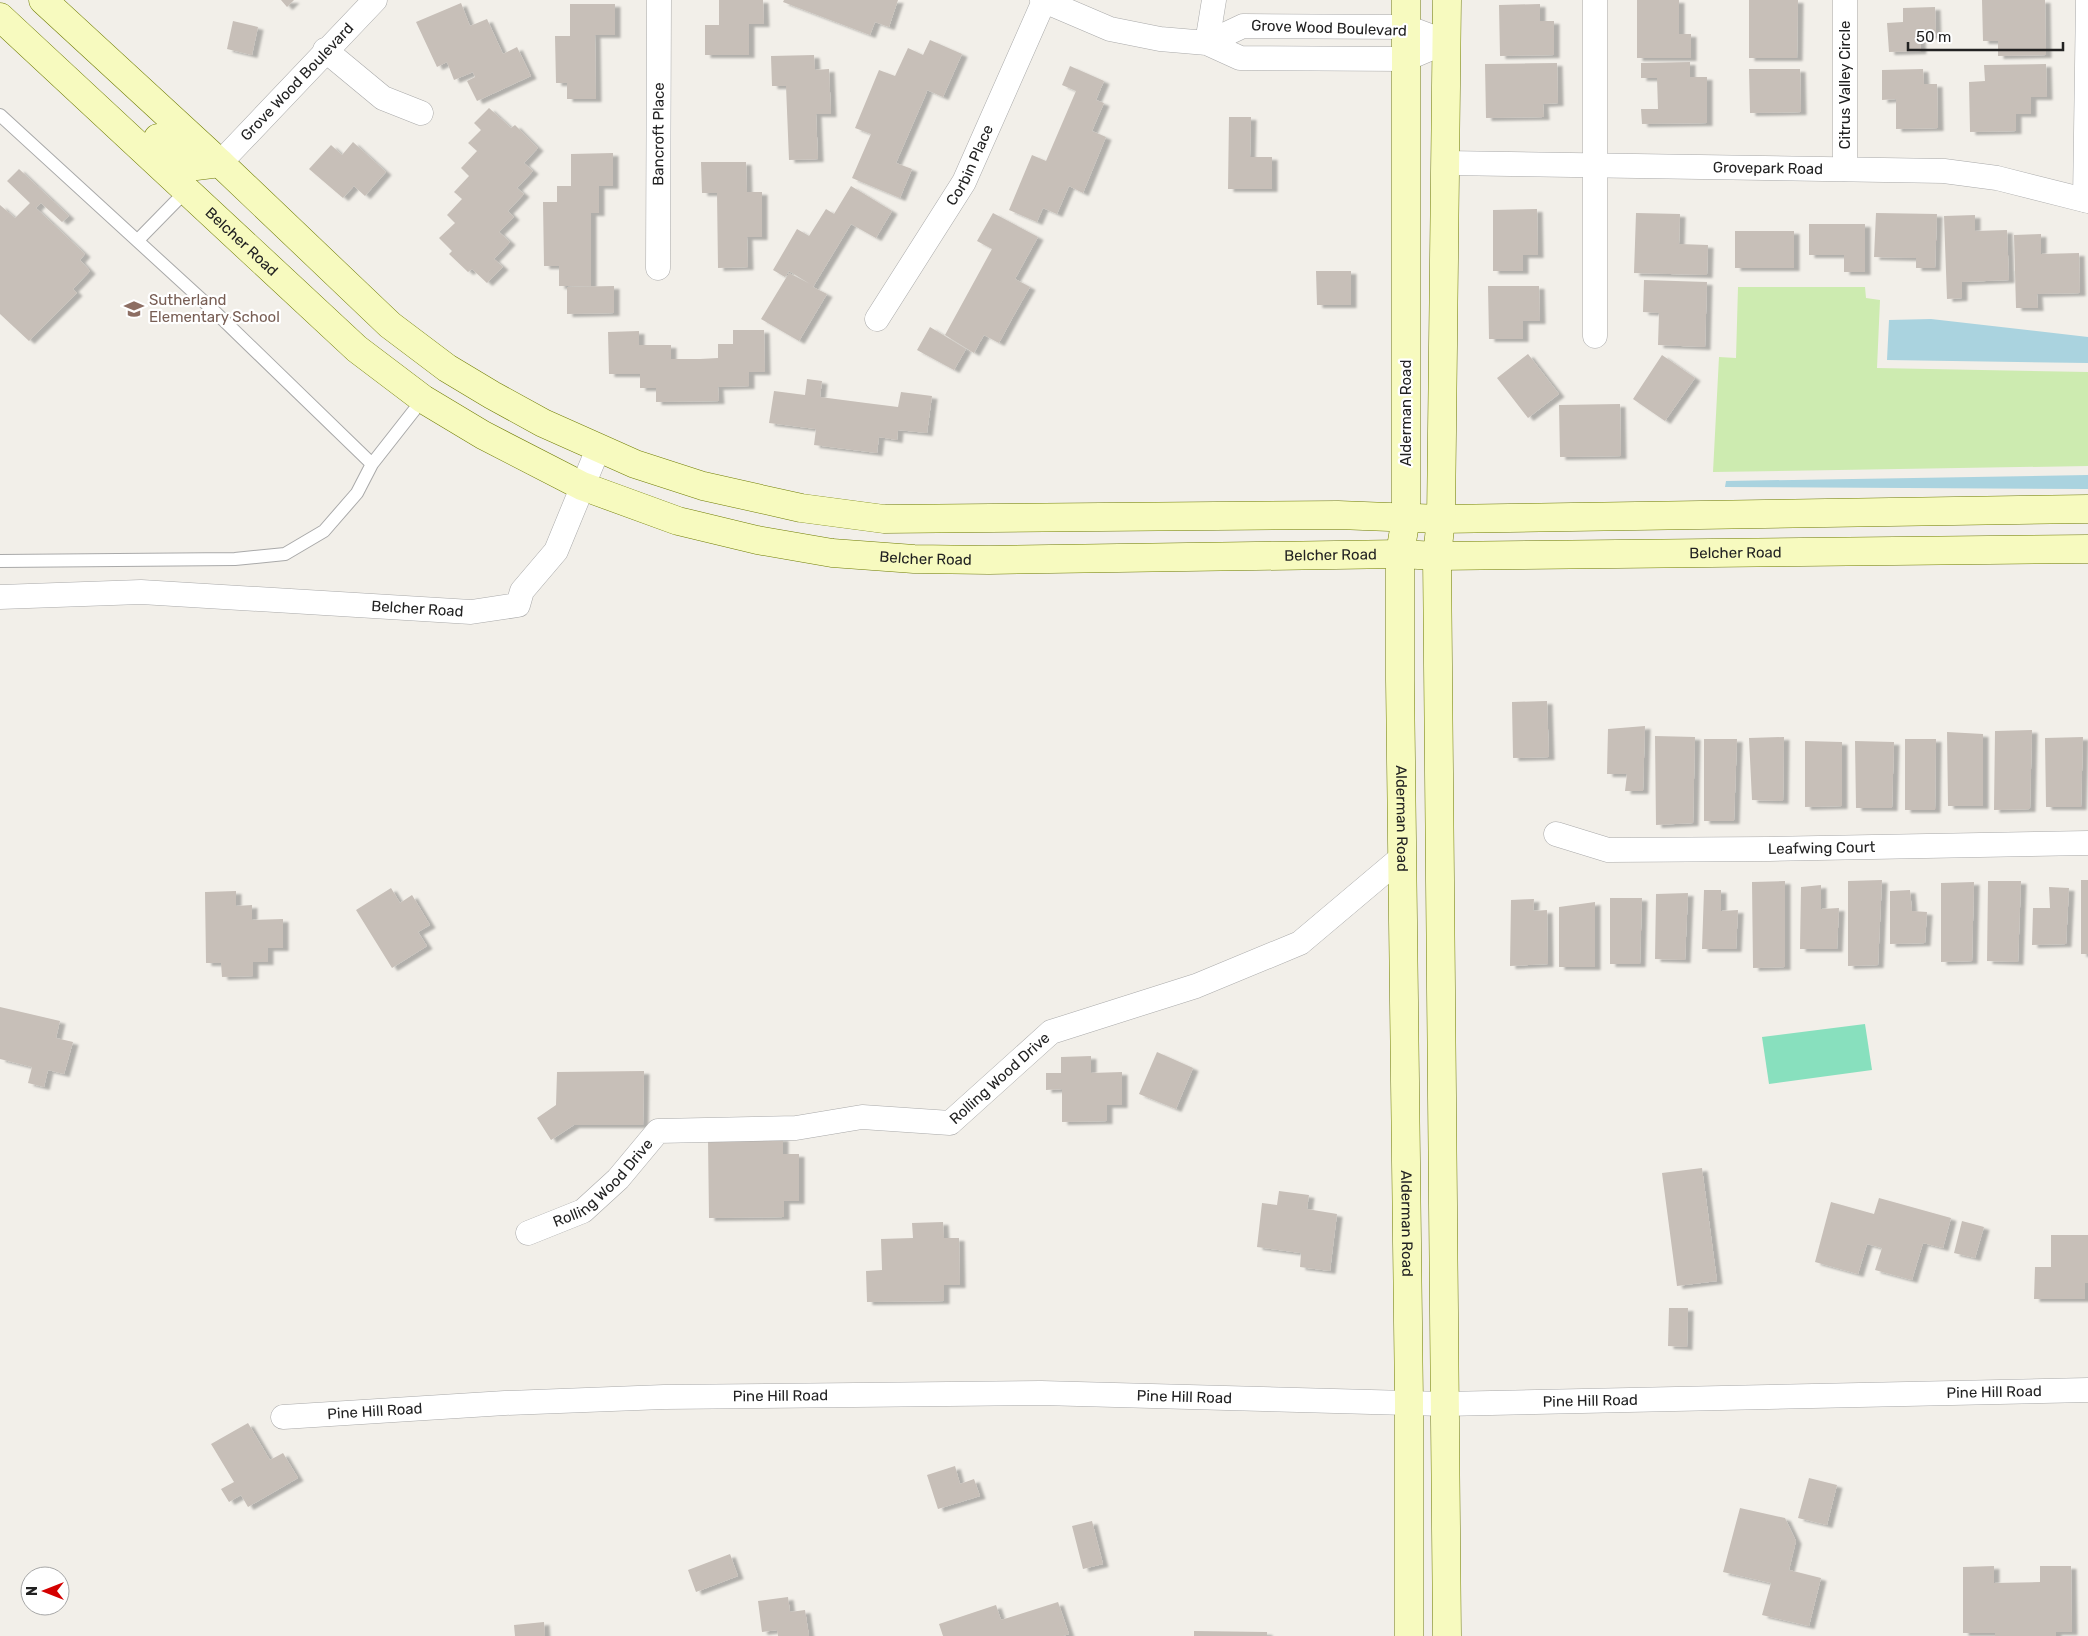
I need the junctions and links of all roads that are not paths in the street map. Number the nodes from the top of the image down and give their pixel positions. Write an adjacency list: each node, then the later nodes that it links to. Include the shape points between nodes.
1 (43, 0): 20 (main road)
2 (375, 0): 15 (street, Grove Wood Boulevard)
3 (659, 0): 27 (street, Bancroft Place)
4 (1043, 0): 14 (street, Grove Wood Boulevard, via 1110,29 1160,39); 28 (street, Corbin Place, via 964,182)
5 (1214, 0): 14 (street)
6 (1406, 0): 12 (main road, Alderman Road)
7 (1447, 0): 13 (main road)
8 (1595, 0): 22 (street)
9 (1844, 0): 23 (street, Citrus Valley Circle)
10 (2088, 0): 25 (street)
11 (0, 16): 17 (main road, Belcher Road)
12 (1406, 27): 13 (street, Grove Wood Boulevard); 14 (street, Grove Wood Boulevard, via 1243,26); 16 (main road, Alderman Road)
13 (1446, 42): 16 (street, Grove Wood Boulevard); 21 (main road)
14 (1206, 43): 16 (street, Grove Wood Boulevard, via 1240,58)
15 (325, 50): 18 (street, via 383,98); 20 (street, Grove Wood Boulevard)
16 (1406, 58): 36 (main road, Alderman Road)
17 (45, 59): 20 (main road, via 78,74 111,96 185,162 196,166); 24 (main road, Belcher Road)
18 (421, 113)
19 (0, 115): 26 (lane)
20 (220, 163): 30 (main road, via 390,325)
21 (1446, 163): 22 (street, Grovepark Road); 37 (main road)
22 (1596, 166): 23 (street, Grovepark Road); 29 (street)
23 (1844, 169): 25 (street, Grovepark Road, via 1944,171 1997,178)
24 (187, 190): 26 (lane); 31 (main road, Belcher Road, via 357,349)
25 (2087, 201)
26 (138, 240): 33 (lane)
27 (658, 268)
28 (876, 319)
29 (1595, 336)
30 (447, 368): 31 (main road); 32 (main road, via 543,424)
31 (423, 399): 33 (lane); 34 (main road, Belcher Road, via 483,435)
32 (598, 449): 34 (street, Belcher Road); 36 (main road, via 703,486 801,508 884,519)
33 (372, 464): 41 (lane, via 357,493 324,531 285,554 235,559)
34 (582, 486): 39 (main road, Belcher Road, via 678,521 757,540 832,553 989,560); 42 (street, Belcher Road, via 556,551 522,591 518,605 471,612 140,592)
35 (2088, 509): 37 (main road)
36 (1406, 517): 37 (main road); 39 (main road, Alderman Road)
37 (1440, 519): 40 (main road)
38 (2088, 549): 40 (main road, Belcher Road)
39 (1400, 554): 40 (main road, Belcher Road); 45 (main road, Alderman Road)
40 (1437, 556): 49 (main road)
41 (0, 561)
42 (0, 597)
43 (1556, 834): 44 (street, Leafwing Court, via 1608,850)
44 (2088, 843)
45 (1402, 857): 46 (street, Rolling Wood Drive, via 1300,943 1196,986 1051,1032 950,1123 862,1117 796,1128 658,1131 618,1179 583,1211); 48 (main road, Alderman Road)
46 (528, 1233)
47 (2088, 1390): 49 (street, Pine Hill Road)
48 (1409, 1402): 49 (street, Pine Hill Road); 50 (street, Pine Hill Road, via 1041,1393 664,1397 506,1402); 51 (main road, Alderman Road)
49 (1444, 1404): 52 (main road)
50 (283, 1417)
51 (1409, 1636)
52 (1447, 1636)

